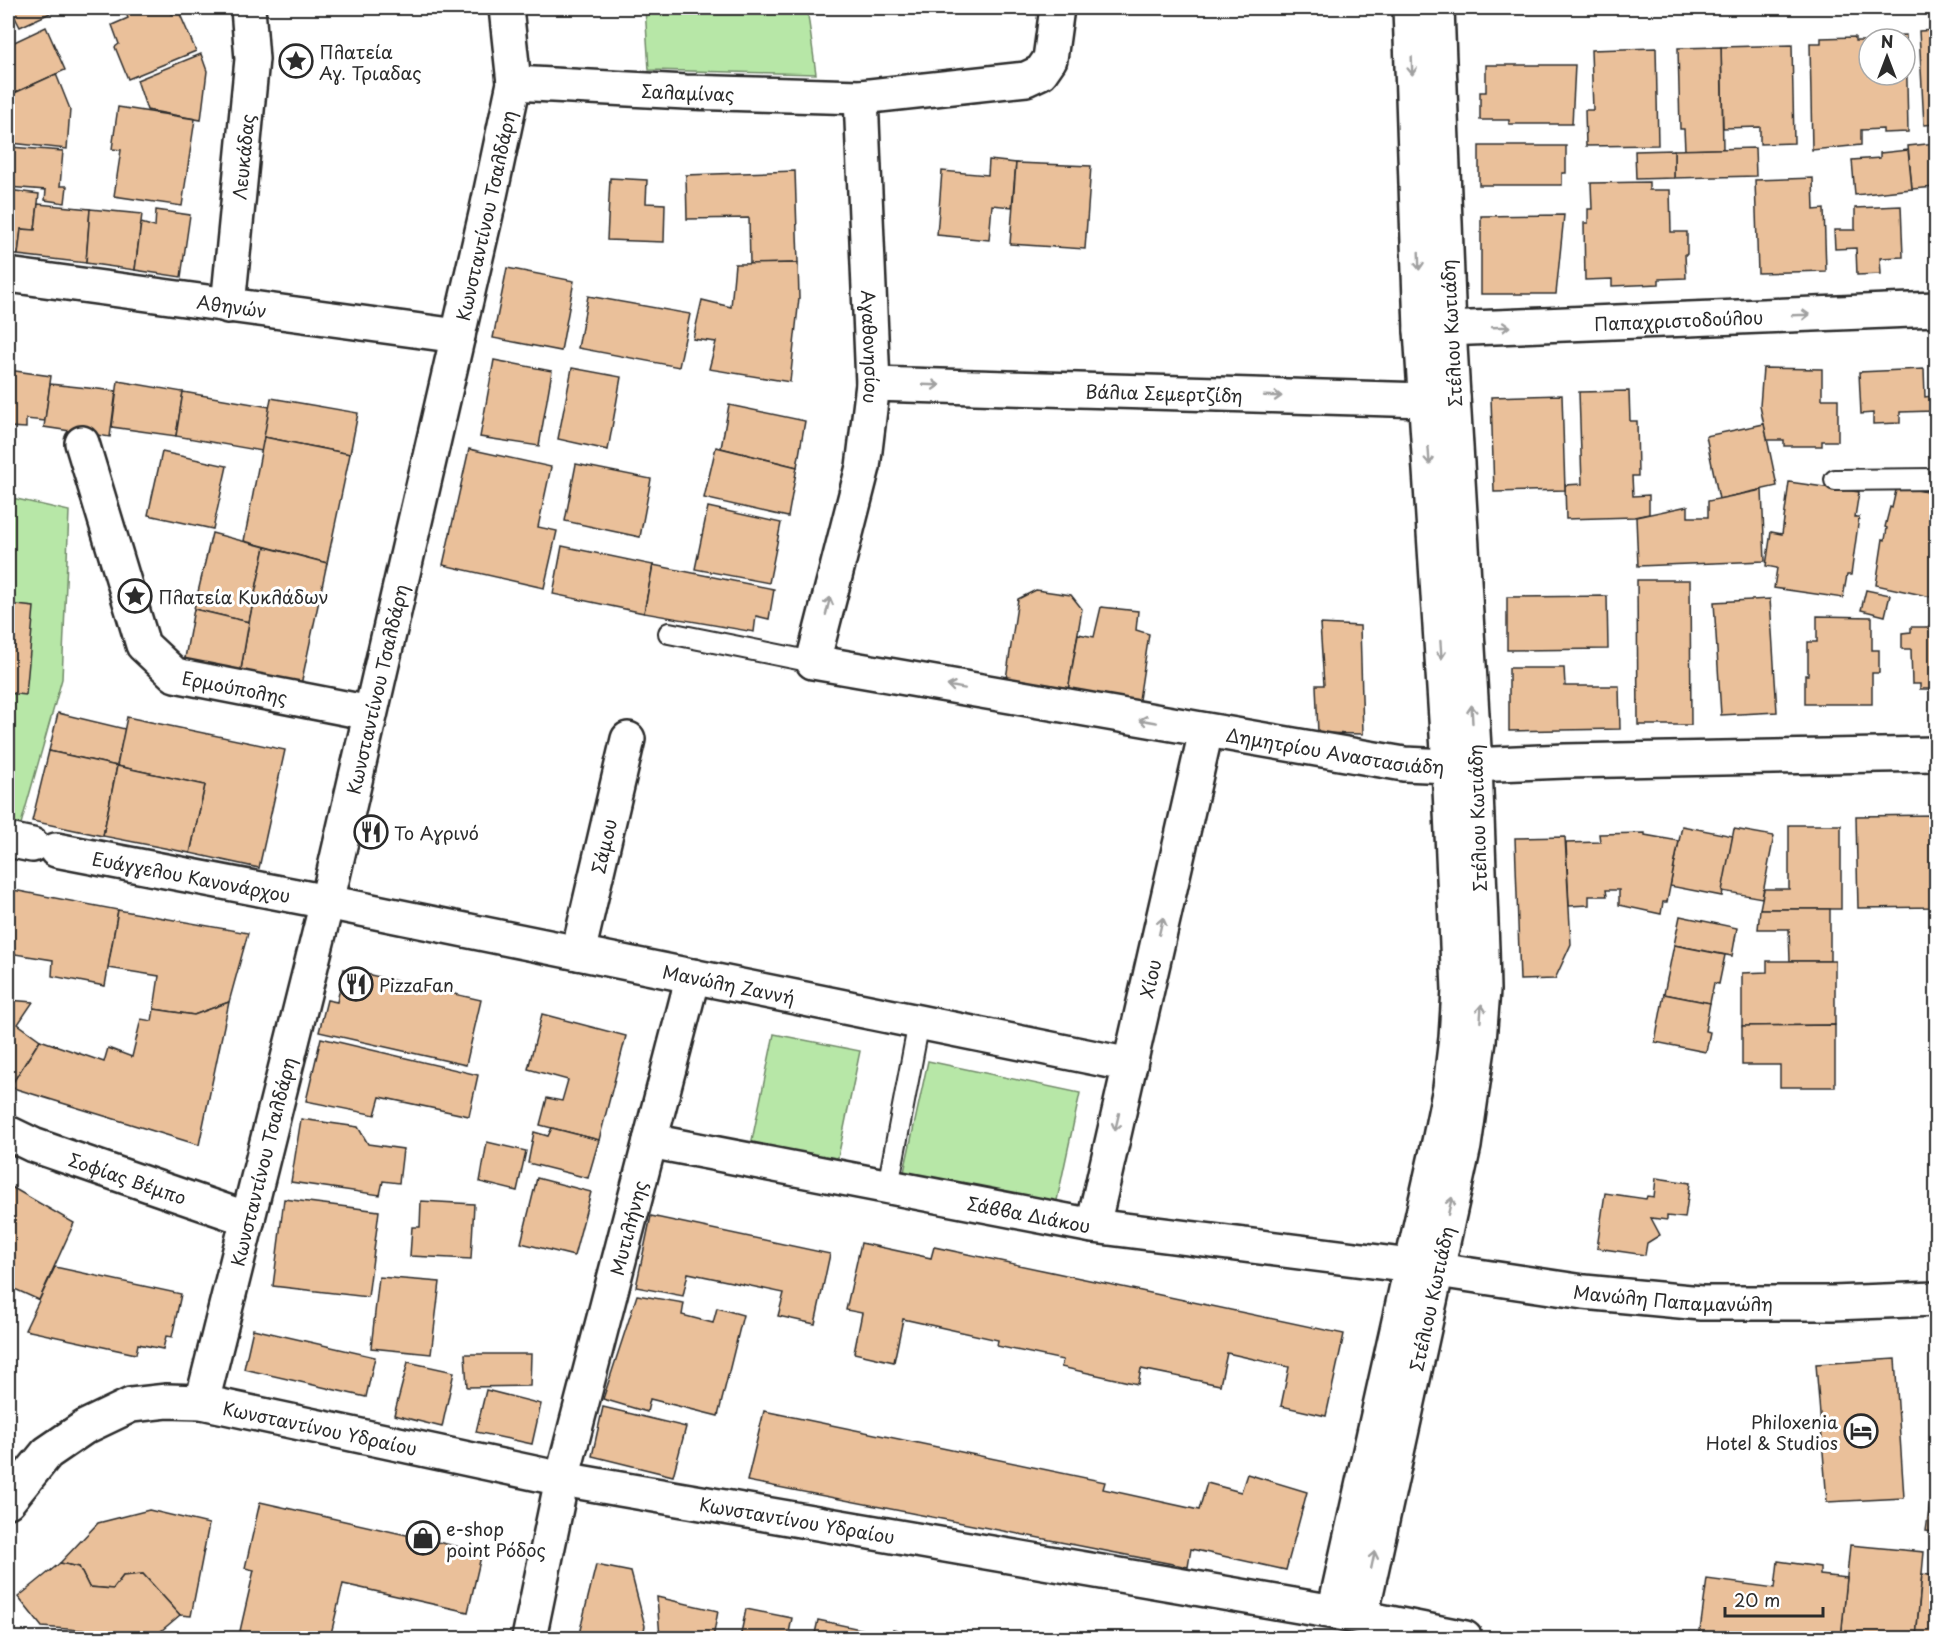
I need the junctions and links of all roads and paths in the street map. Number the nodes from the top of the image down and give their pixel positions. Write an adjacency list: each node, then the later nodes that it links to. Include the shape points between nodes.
1 (248, 8): 9 (street, Λευκάδας, via 252,59)
2 (507, 8): 6 (street, Κωνσταντίνου Τσαλδάρη)
3 (1057, 8): 7 (street, Σαλαμίνας, via 1050,59 1041,72 1026,79)
4 (1410, 8): 11 (street, Στέλιου Κωτιάδη, one-way to 11)
5 (1437, 8): 11 (street, Στέλιου Κωτιάδη)
6 (514, 83): 7 (street, Σαλαμίνας); 12 (street, Κωνσταντίνου Τσαλδάρη)
7 (861, 97): 13 (street, Αγαθονησίου)
8 (8, 275): 9 (street, Αθηνών)
9 (228, 306): 12 (street, Αθηνών)
10 (1936, 309): 11 (street, Παπαχριστοδούλου, one-way to 10)
11 (1436, 329): 14 (street, Στέλιου Κωτιάδη)
12 (458, 336): 20 (street, Κωνσταντίνου Τσαλδάρη)
13 (873, 384): 14 (street, Βάλια Σεμερτζίδη, one-way to 14); 19 (street, Αγαθονησίου, one-way to 13, via 863,467)
14 (1440, 399): 24 (street, Στέλιου Κωτιάδη)
15 (82, 442): 20 (street, Ερμούπολης, via 143,645 176,675)
16 (1936, 479): 17 (lane)
17 (1835, 480)
18 (669, 633): 19 (lane)
19 (813, 662): 21 (street, Δημητρίου Αναστασιάδη, one-way to 19)
20 (370, 713): 26 (street, Κωνσταντίνου Τσαλδάρη)
21 (1206, 731): 24 (street, Δημητρίου Αναστασιάδη, via 1404,764); 30 (street, Χίου, one-way to 21)
22 (628, 739): 27 (street, Σάμου)
23 (1936, 754): 24 (street, Δημητρίου Αναστασιάδη)
24 (1462, 766): 36 (street, Στέλιου Κωτιάδη, via 1482,959 1479,1041 1464,1146)
25 (32, 845): 26 (street, Ευάγγελου Κανονάρχου)
26 (327, 902): 27 (street, Μανώλη Ζαννή); 34 (street, Κωνσταντίνου Τσαλδάρη)
27 (578, 953): 28 (street, Μανώλη Ζαννή)
28 (693, 976): 29 (street, Μανώλη Ζαννή); 32 (street, Μυτιλήνης)
29 (919, 1022): 30 (street, Μανώλη Ζαννή); 33 (lane)
30 (1130, 1065): 35 (street, Χίου, one-way to 35)
31 (8, 1133): 34 (street, Σοφίας Βέμπο)
32 (650, 1141): 33 (street, Σάββα Διάκου); 39 (street, Μυτιλήνης)
33 (888, 1186): 35 (street, Σάββα Διάκου)
34 (248, 1220): 38 (street, Κωνσταντίνου Τσαλδάρη)
35 (1093, 1226): 36 (street, Σάββα Διάκου)
36 (1423, 1268): 37 (street, Μανώλη Παπαμανώλη, via 1584,1292 1701,1303); 41 (street, Στέλιου Κωτιάδη)
37 (1936, 1299)
38 (202, 1402): 39 (street, Κωνσταντίνου Υδραίου); 40 (street, Κωνσταντίνου Υδραίου, via 131,1405 85,1427 47,1453)
39 (562, 1479): 41 (street, Κωνσταντίνου Υδραίου); 42 (street, Μυτιλήνης)
40 (8, 1499)
41 (1348, 1615): 43 (street, Κωνσταντίνου Υδραίου)
42 (530, 1638)
43 (1465, 1638)

